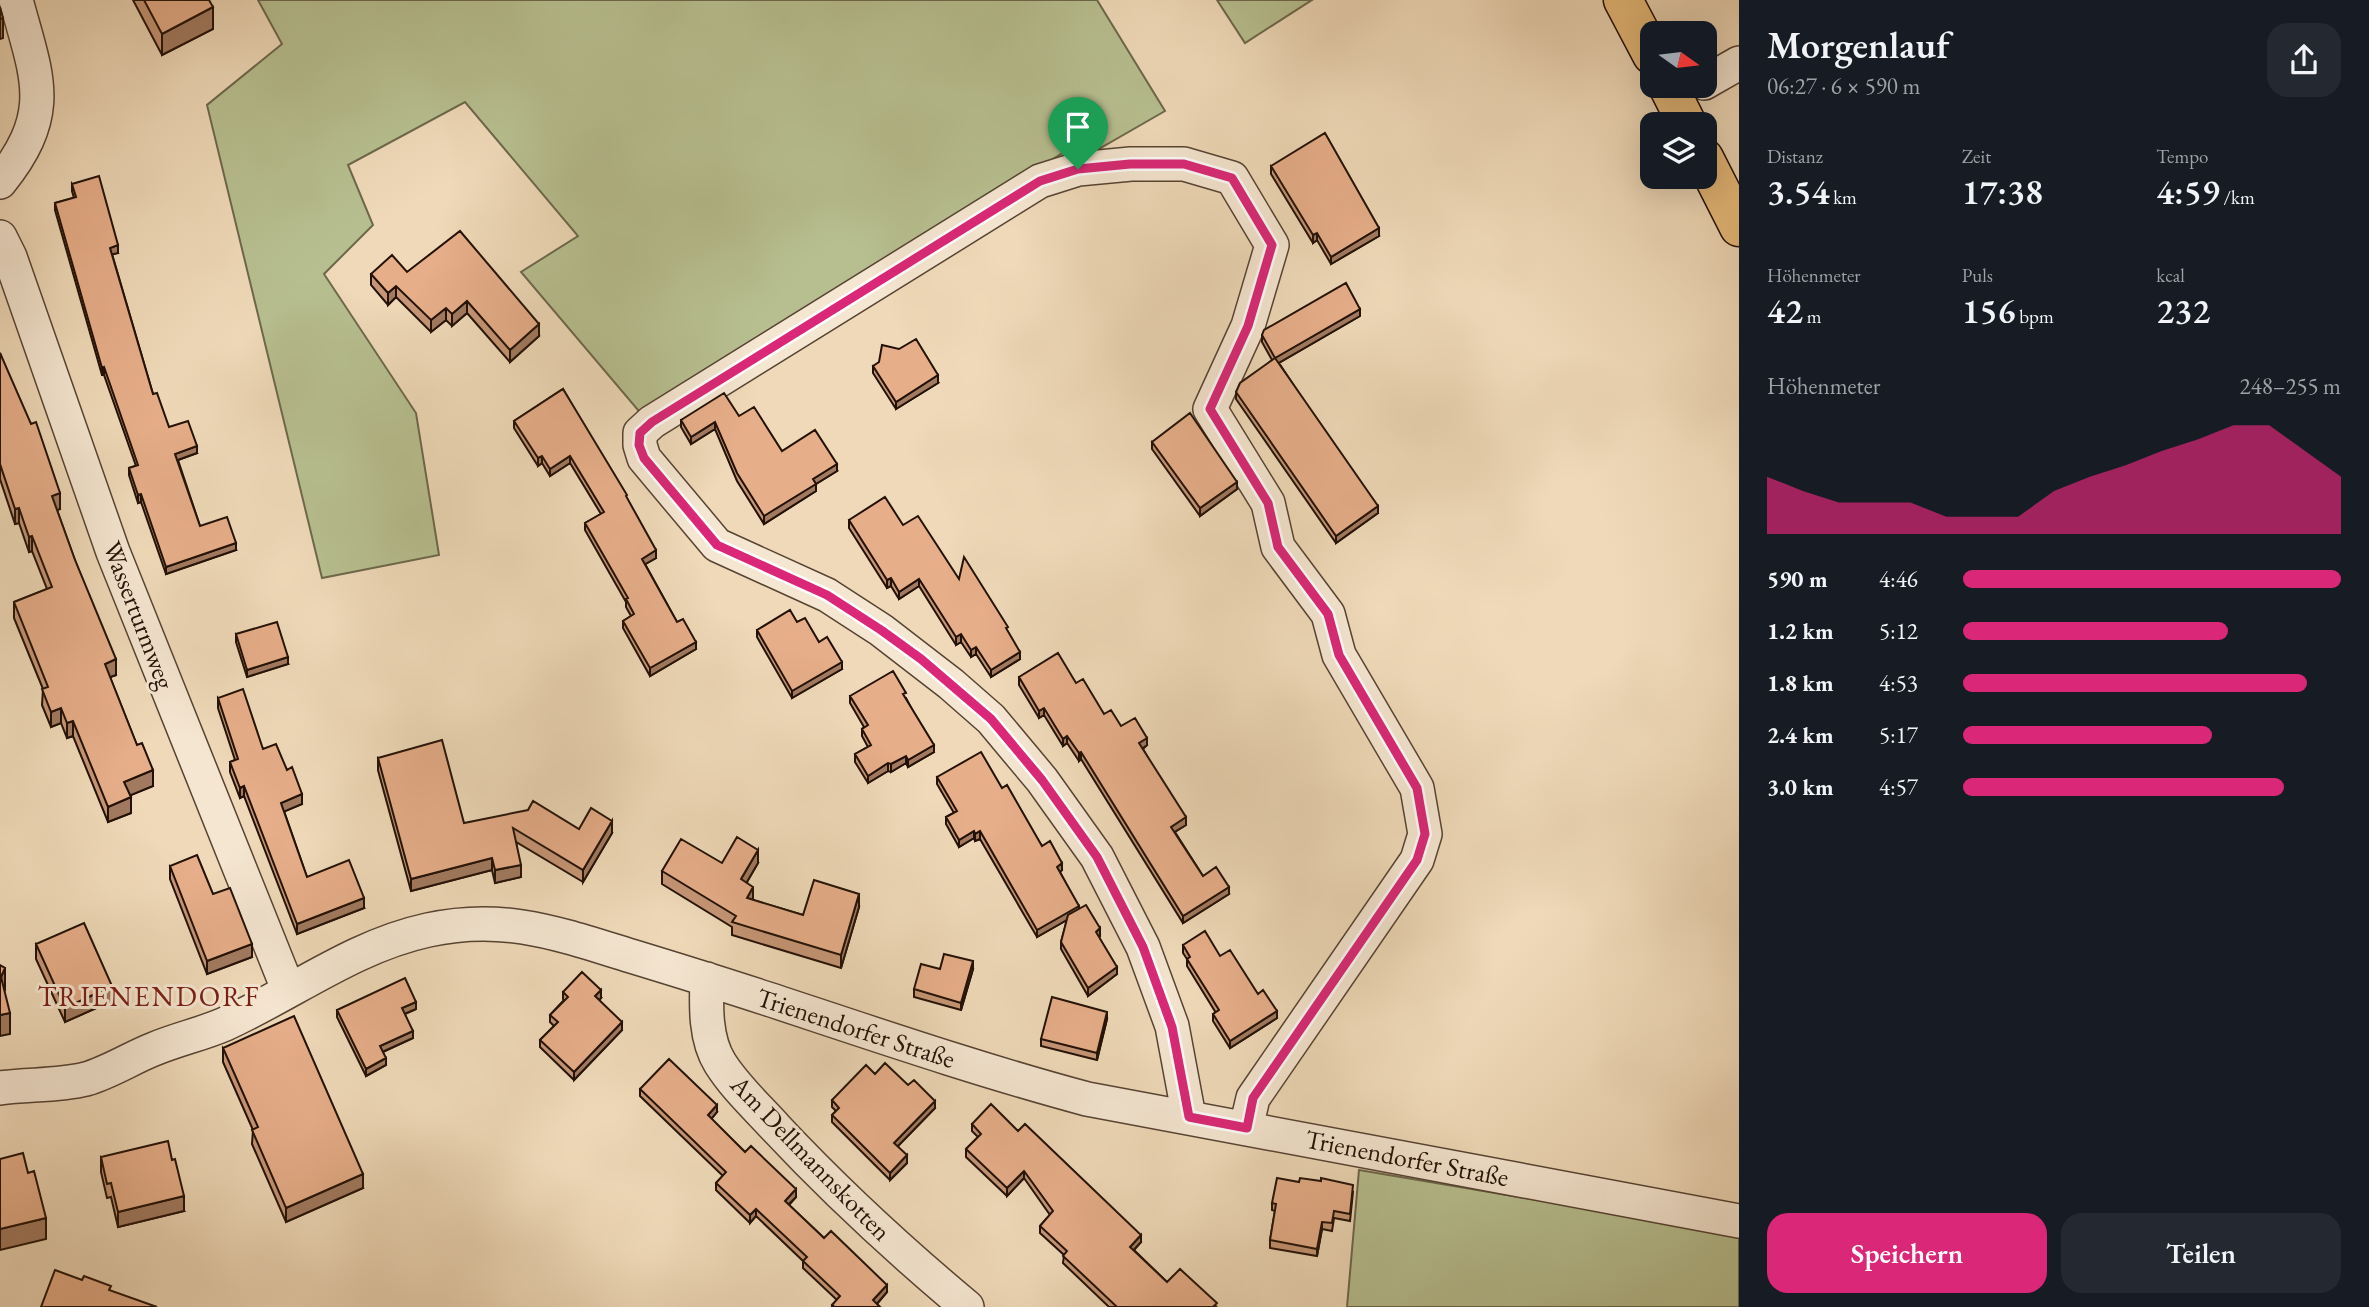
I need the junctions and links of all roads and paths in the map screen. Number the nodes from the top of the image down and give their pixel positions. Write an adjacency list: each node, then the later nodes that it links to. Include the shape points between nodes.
1 (16, 0): 6 (street, via 38,95 29,135)
2 (1623, 0): 3 (main road)
3 (1640, 32)
4 (1739, 63): 5 (street)
5 (1717, 76)
6 (0, 182)
7 (1717, 184): 8 (main road)
8 (1739, 227)
9 (0, 237): 11 (street, Wasserturmweg, via 114,552)
10 (707, 979): 11 (street, Trienendorfer Straße, via 557,933 492,922 431,929 387,941); 13 (street, Trienendorfer Straße, via 1004,1077 1087,1099); 16 (street, Am Dellmannskotten, via 706,1012 719,1062 838,1193)
11 (288, 989): 12 (street, Trienendorfer Straße, via 226,1023 97,1075 72,1082)
12 (0, 1088)
13 (1189, 1117): 14 (street, Trienendorfer Straße); 14 (street, via 1172,1027 1156,980 1097,857 1042,780 991,719 881,630 827,595 717,545 644,458 639,445 640,433 652,422 1040,181 1078,169 1130,164 1184,164 1232,178 1272,245 1248,326 1210,409 1268,503 1278,547 1328,614 1339,655 1417,788 1425,834 1417,860 1253,1098)
14 (1247, 1128): 15 (street, Trienendorfer Straße)
15 (1739, 1222)
16 (967, 1307)

